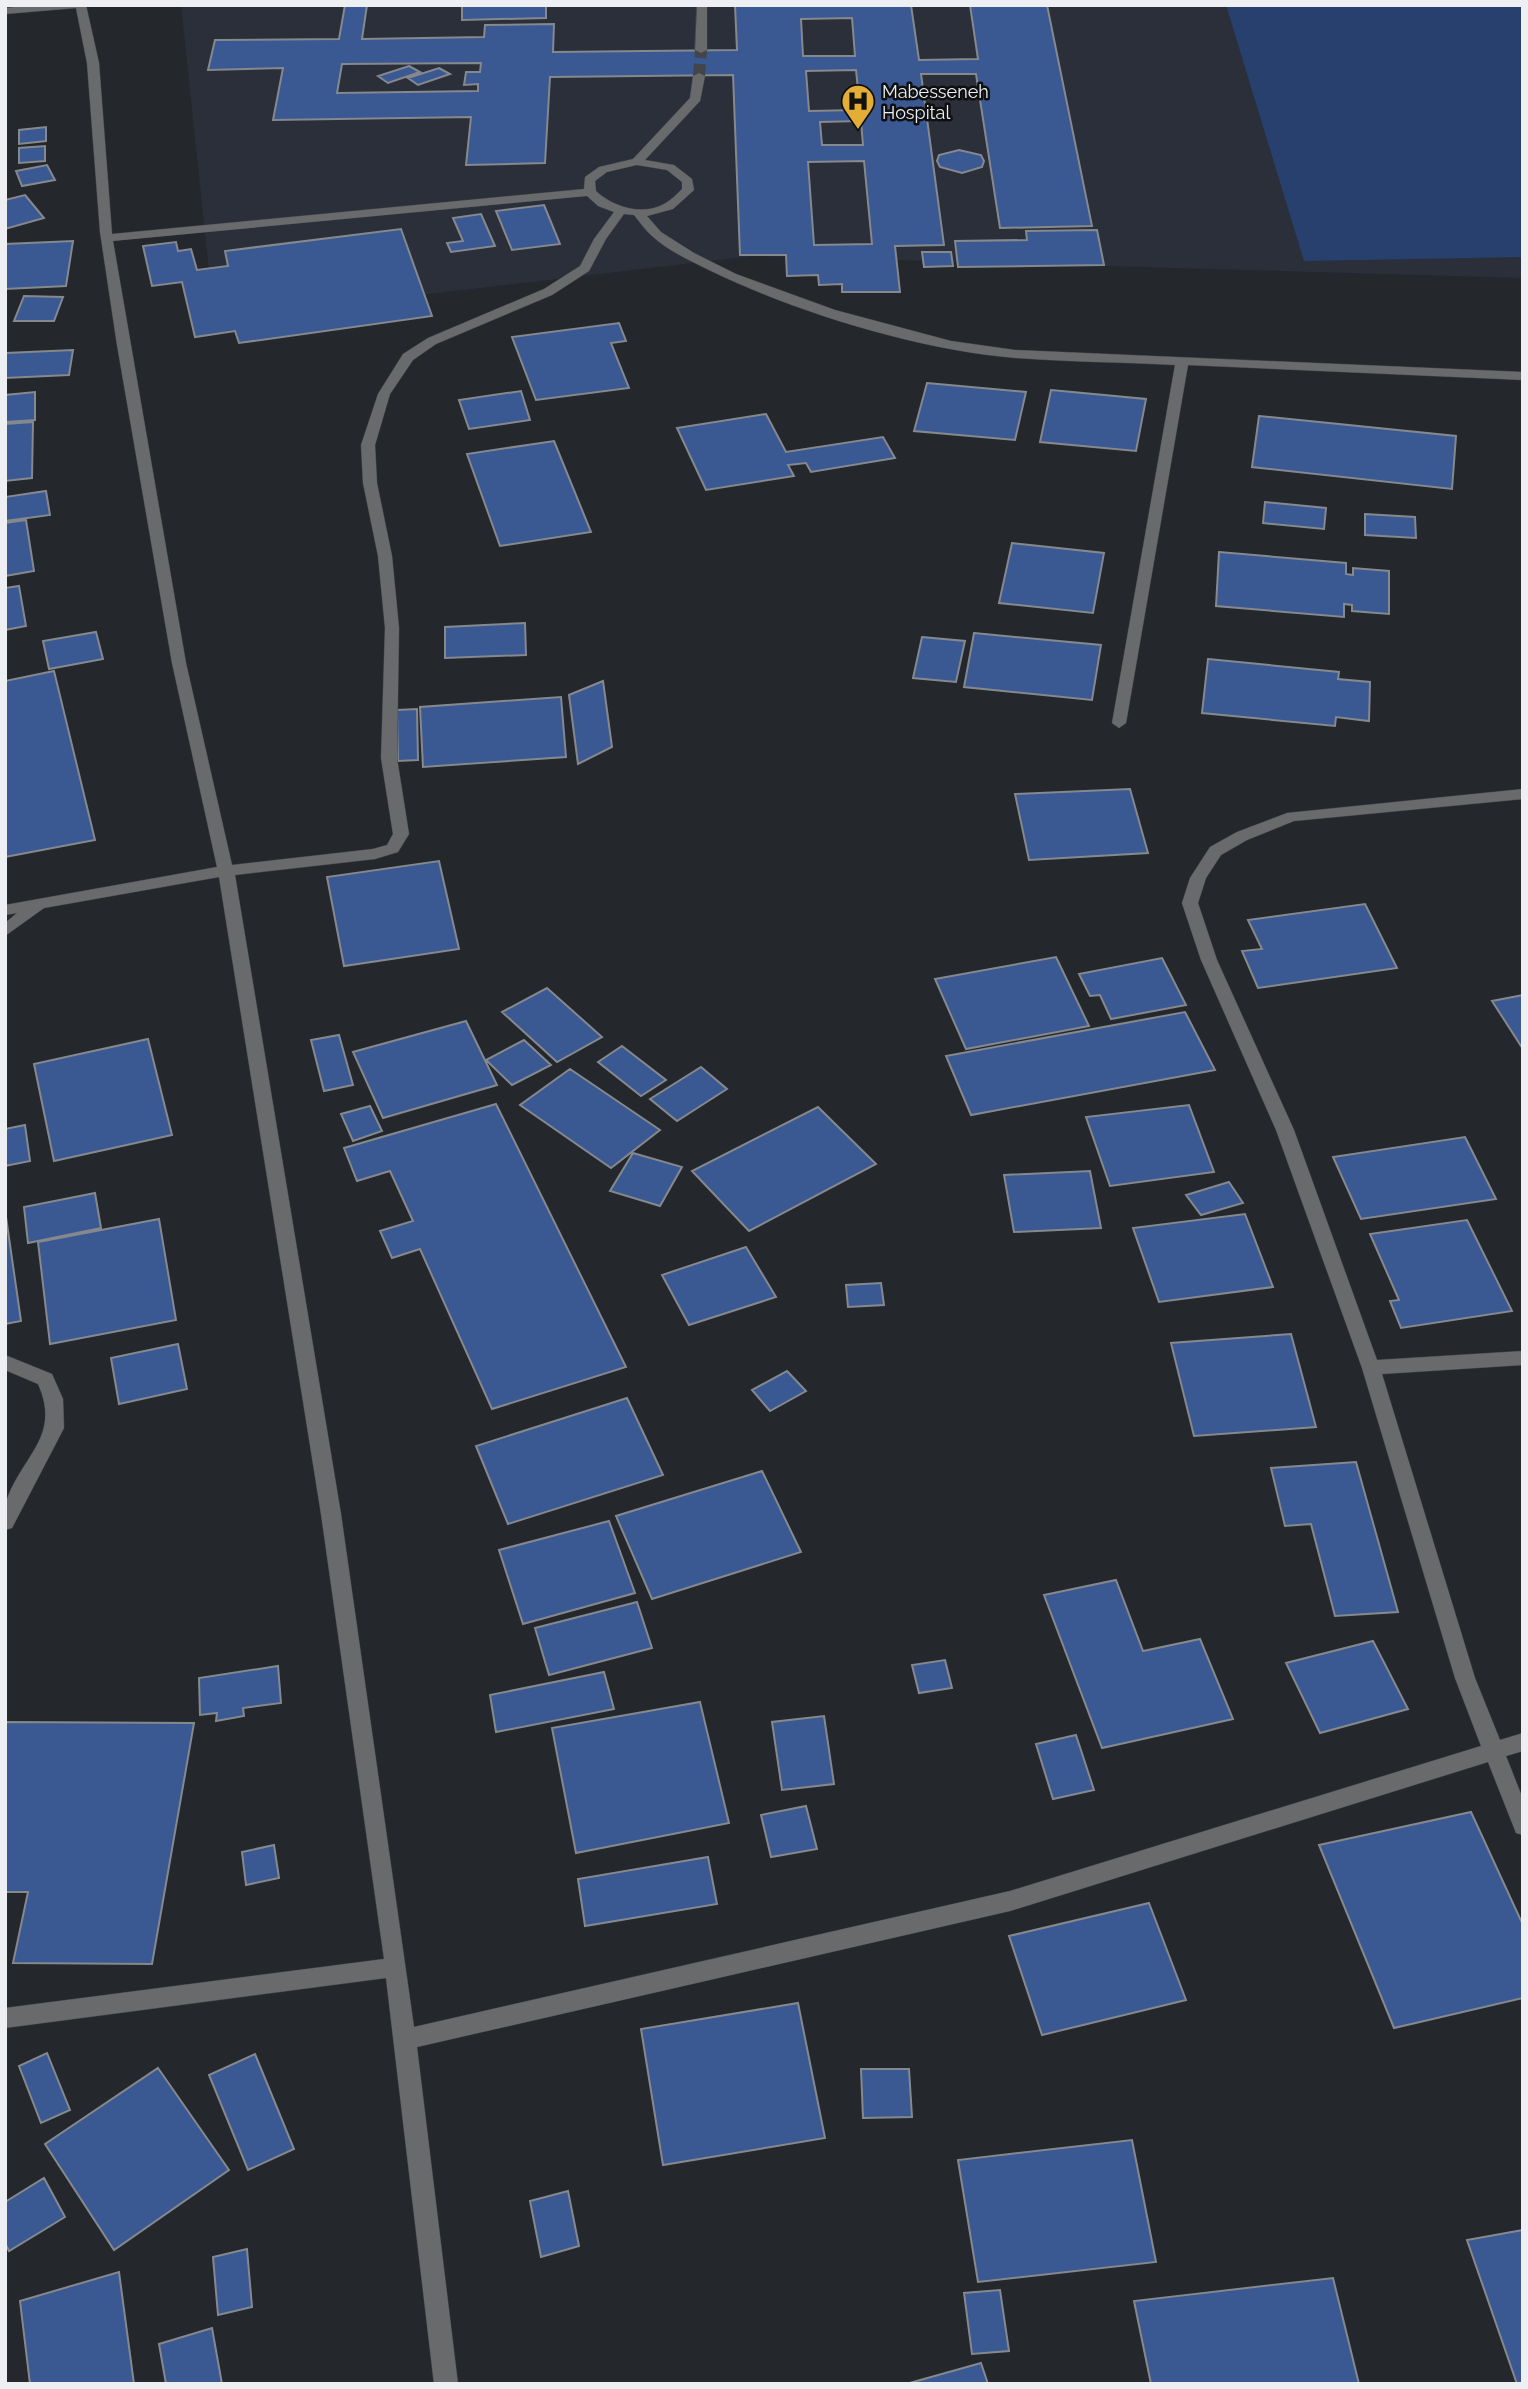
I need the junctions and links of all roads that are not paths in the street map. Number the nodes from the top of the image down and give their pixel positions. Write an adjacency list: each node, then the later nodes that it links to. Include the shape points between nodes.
1 (75, 5): 4 (street)
2 (81, 5): 11 (street, via 93,63)
3 (702, 5): 5 (street)
4 (5, 11)
5 (701, 50)
6 (699, 76): 7 (street, via 696,99)
7 (637, 162): 8 (street, via 594,175); 10 (street, via 670,167 688,181 688,190 671,205)
8 (588, 192): 9 (street, via 594,200); 11 (street)
9 (621, 210): 10 (street); 16 (street, via 585,268 548,292 432,341 408,356 384,394 368,445 392,628 389,758 401,835 393,848 375,854)
10 (638, 212): 12 (street, via 656,235 725,273 885,329 1015,354)
11 (107, 238): 16 (street, via 179,663)
12 (1182, 362): 13 (street); 14 (street)
13 (1523, 376)
14 (1119, 723)
15 (1523, 794): 22 (street, via 1292,816 1215,850 1198,877 1190,903 1209,961 1284,1130)
16 (226, 871): 17 (street); 27 (street, via 331,1514)
17 (40, 904): 18 (street); 19 (street)
18 (5, 910)
19 (5, 931)
20 (1523, 1359): 22 (street)
21 (5, 1362): 23 (street, via 45,1379 54,1399 55,1428)
22 (1371, 1368): 25 (street, via 1465,1678)
23 (5, 1522)
24 (1523, 1742): 25 (street)
25 (1493, 1752): 26 (street); 29 (street, via 1010,1901)
26 (1523, 1826)
27 (396, 1967): 28 (street); 29 (street)
28 (5, 2018)
29 (404, 2040): 30 (street)
30 (446, 2384)

